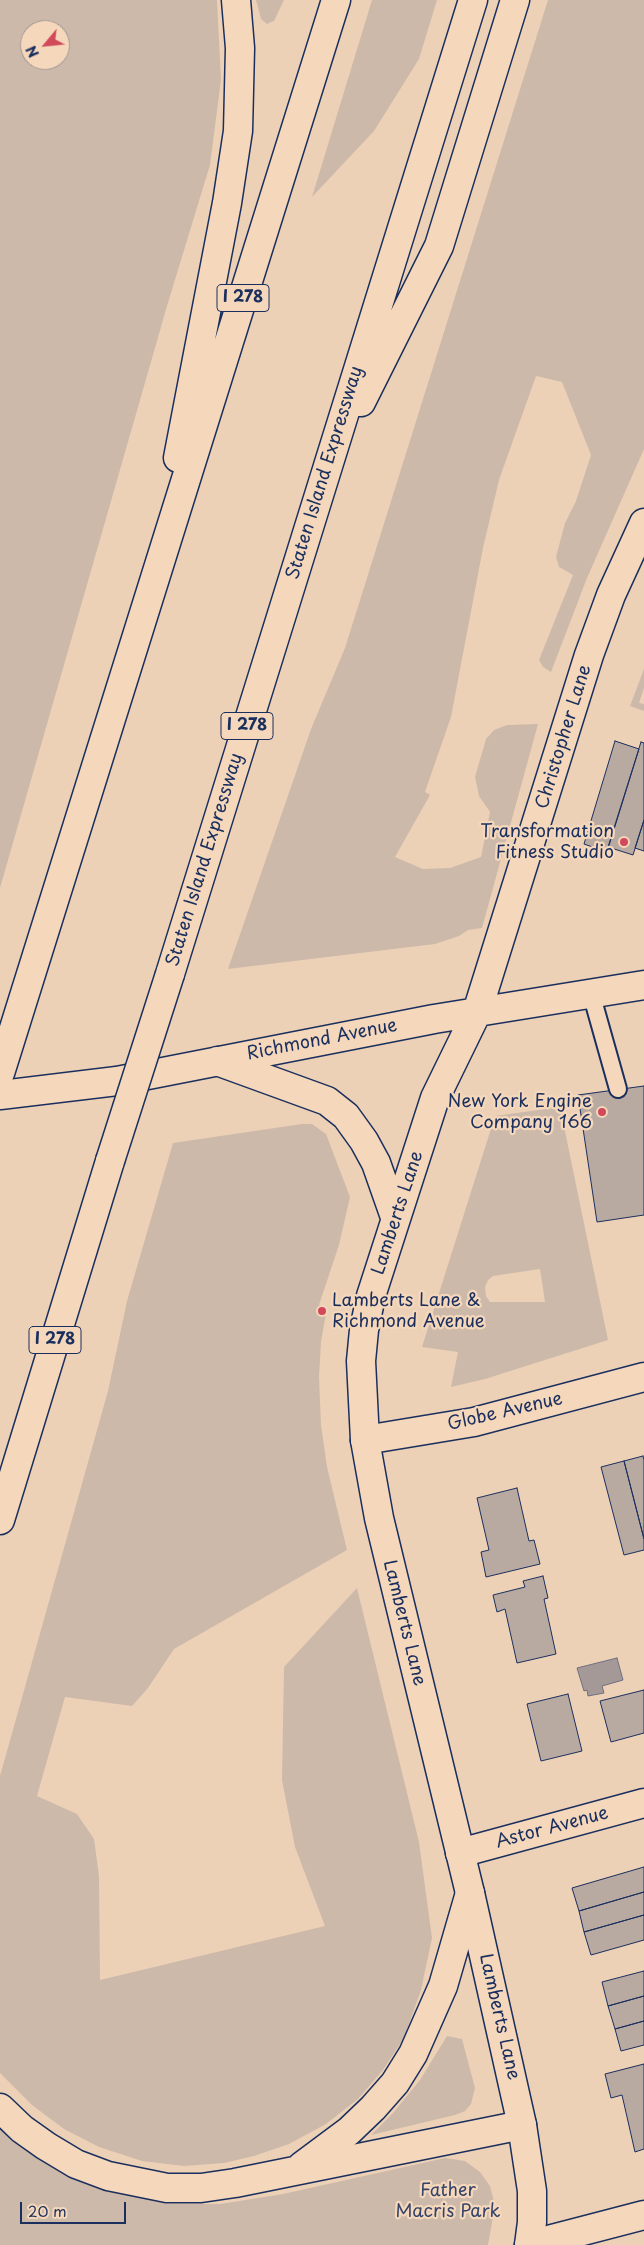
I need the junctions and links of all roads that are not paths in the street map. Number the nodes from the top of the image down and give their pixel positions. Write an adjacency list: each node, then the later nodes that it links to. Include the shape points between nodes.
1 (236, 0): 7 (main road, via 240,48 238,131)
2 (336, 0): 7 (main road, I 278)
3 (473, 0): 5 (main road, Staten Island Expressway / I 278)
4 (515, 0): 5 (main road, via 439,246)
5 (323, 478): 18 (main road, Staten Island Expressway / I 278, bridge)
6 (644, 523): 10 (main road, Christopher Lane, via 611,595 589,655)
7 (151, 597): 12 (main road, I 278)
8 (644, 985): 9 (main road, Richmond Avenue)
9 (591, 993): 10 (main road, Richmond Avenue); 13 (lane)
10 (477, 1012): 11 (main road, Richmond Avenue); 15 (main road, Lamberts Lane, via 435,1098)
11 (216, 1061): 14 (main road, Richmond Avenue, via 117,1081); 15 (main road, via 327,1101 346,1116 376,1164)
12 (0, 1073)
13 (618, 1089)
14 (0, 1096)
15 (395, 1217): 17 (main road, Lamberts Lane, via 364,1330 361,1361)
16 (644, 1378): 17 (main road, Globe Avenue, via 474,1422)
17 (365, 1440): 20 (main road, Lamberts Lane, via 386,1550)
18 (0, 1520)
19 (644, 1803): 20 (main road, Astor Avenue)
20 (460, 1853): 21 (main road, Lamberts Lane)
21 (470, 1893): 23 (main road, Lamberts Lane); 24 (main road, via 443,1986 421,2038 400,2076 349,2131)
22 (0, 2108): 24 (main road, via 22,2129 76,2164 138,2184 201,2188)
23 (522, 2125): 24 (main road); 26 (main road, Lamberts Lane, via 532,2191)
24 (294, 2172)
25 (644, 2215): 26 (main road)
26 (529, 2245)

